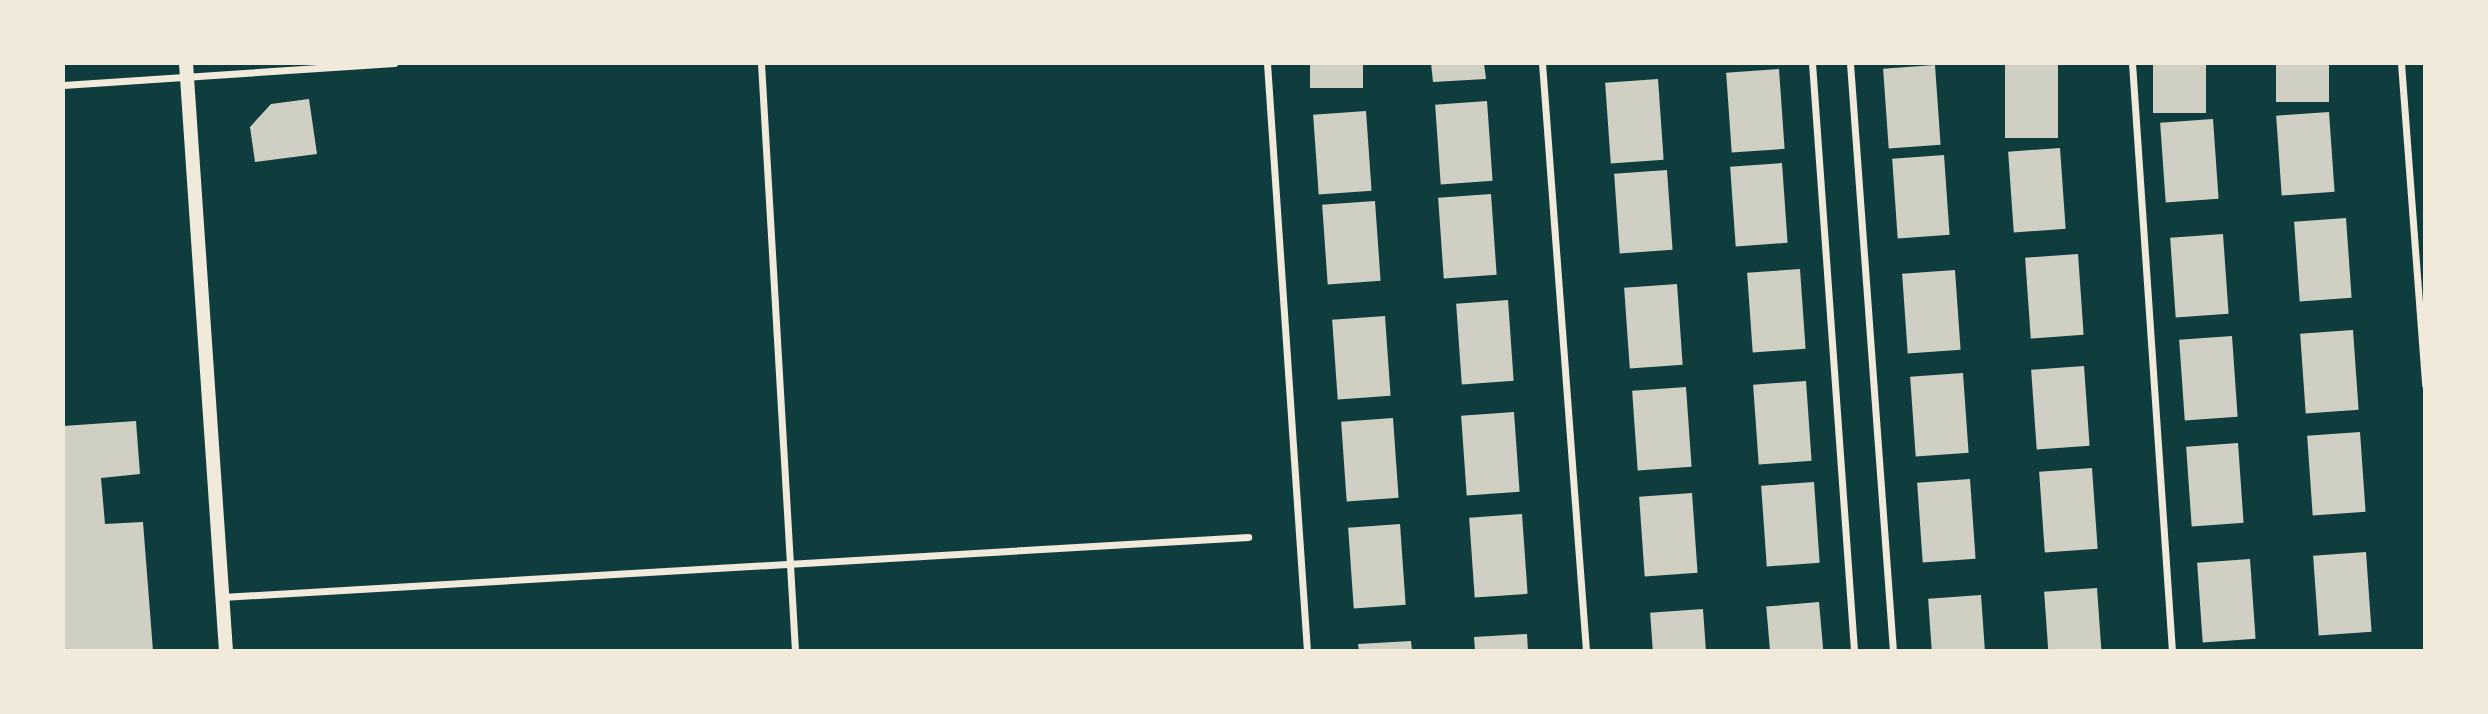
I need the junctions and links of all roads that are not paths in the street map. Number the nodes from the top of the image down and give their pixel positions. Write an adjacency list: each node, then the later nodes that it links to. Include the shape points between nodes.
1 (394, 63): 9 (street)
2 (761, 63): 13 (street)
3 (1267, 63): 17 (street)
4 (1542, 63): 18 (street)
5 (1812, 63): 19 (street)
6 (1850, 63): 20 (street)
7 (2132, 63): 21 (street)
8 (2401, 63): 11 (street)
9 (187, 70): 10 (street); 14 (main road)
10 (63, 85)
11 (2425, 385)
12 (1248, 537): 13 (street)
13 (788, 562): 14 (street); 16 (street)
14 (222, 597): 15 (main road)
15 (226, 651)
16 (795, 651)
17 (1307, 651)
18 (1586, 651)
19 (1854, 651)
20 (1894, 651)
21 (2172, 651)

